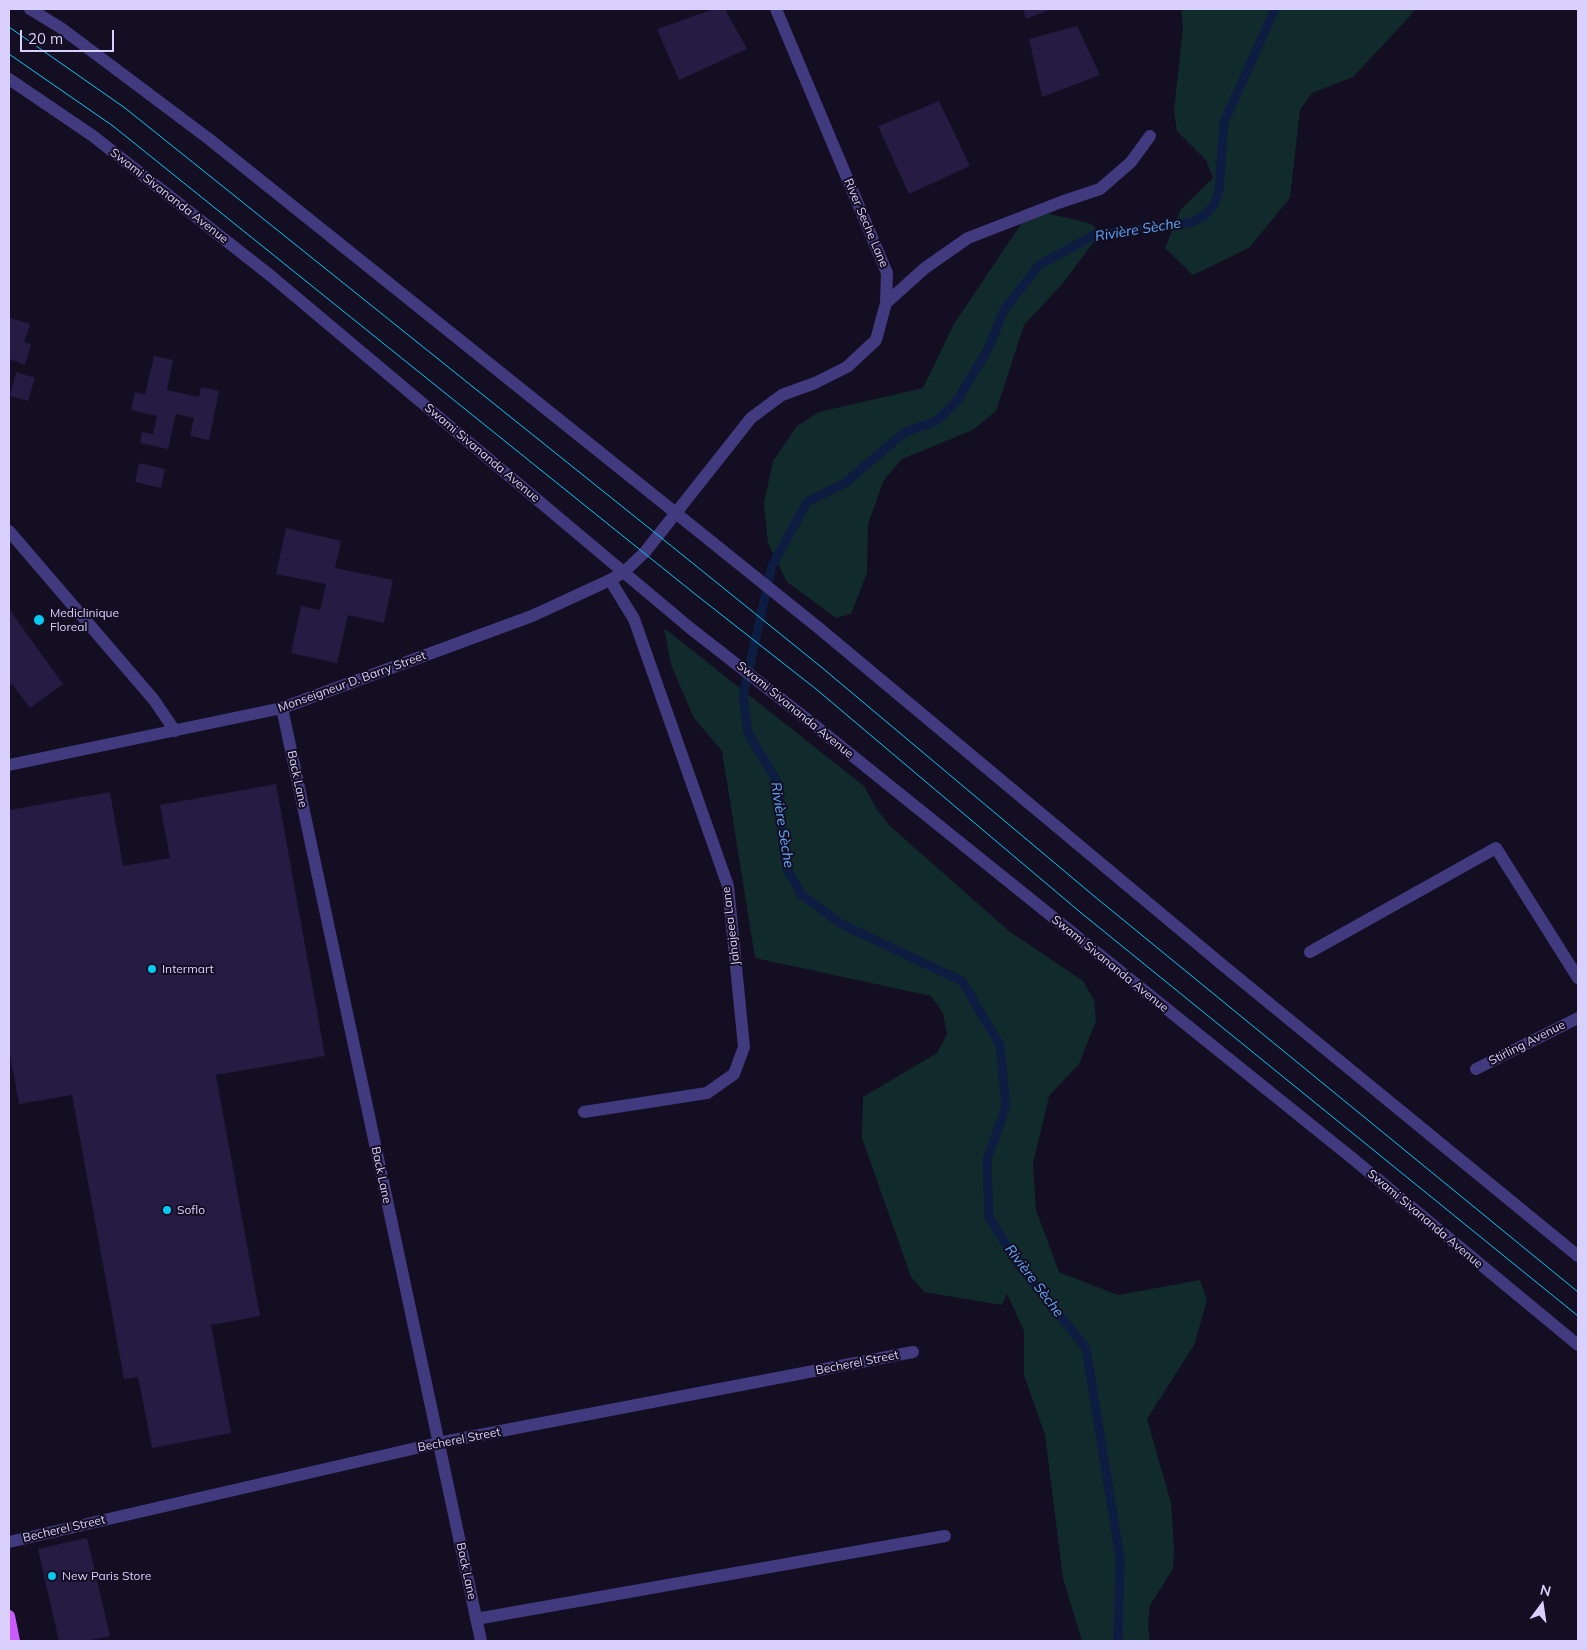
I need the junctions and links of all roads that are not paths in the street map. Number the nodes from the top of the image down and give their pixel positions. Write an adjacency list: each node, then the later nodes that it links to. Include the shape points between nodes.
1 (30, 9): 6 (street, via 61,28 209,139)
2 (776, 9): 5 (street, River Seche Lane, via 887,273)
3 (9, 78): 8 (street, Swami Sivananda Avenue, via 93,136 271,276)
4 (1150, 136): 5 (street, via 1131,162 1100,189 968,238 924,268)
5 (886, 303): 6 (street, River Seche Lane, via 876,340 847,367 782,395 751,418)
6 (677, 514): 8 (street, River Seche Lane); 18 (street)
7 (9, 531): 11 (street, via 154,700)
8 (624, 572): 9 (street, Monseigneur D. Barry Street); 19 (street, Swami Sivananda Avenue, via 1352,1158)
9 (610, 580): 10 (street, Monseigneur D. Barry Street, via 532,616); 17 (street, Jahajeea Lane, via 634,619 728,886 744,1047 734,1074 707,1093)
10 (282, 708): 11 (street, Monseigneur D. Barry Street); 21 (street, Back Lane)
11 (175, 731): 12 (street, Monseigneur D. Barry Street)
12 (9, 765)
13 (1310, 952): 14 (street, via 1496,848)
14 (1578, 978)
15 (1578, 1018): 16 (street, Stirling Avenue)
16 (1476, 1069)
17 (584, 1112)
18 (1578, 1256)
19 (1578, 1346)
20 (913, 1352): 21 (street, Becherel Street)
21 (438, 1443): 23 (street, Becherel Street); 25 (street, Back Lane)
22 (945, 1536): 25 (street)
23 (9, 1542)
24 (9, 1616): 26 (main road)
25 (476, 1618): 27 (street, Back Lane)
26 (14, 1641)
27 (481, 1641)

